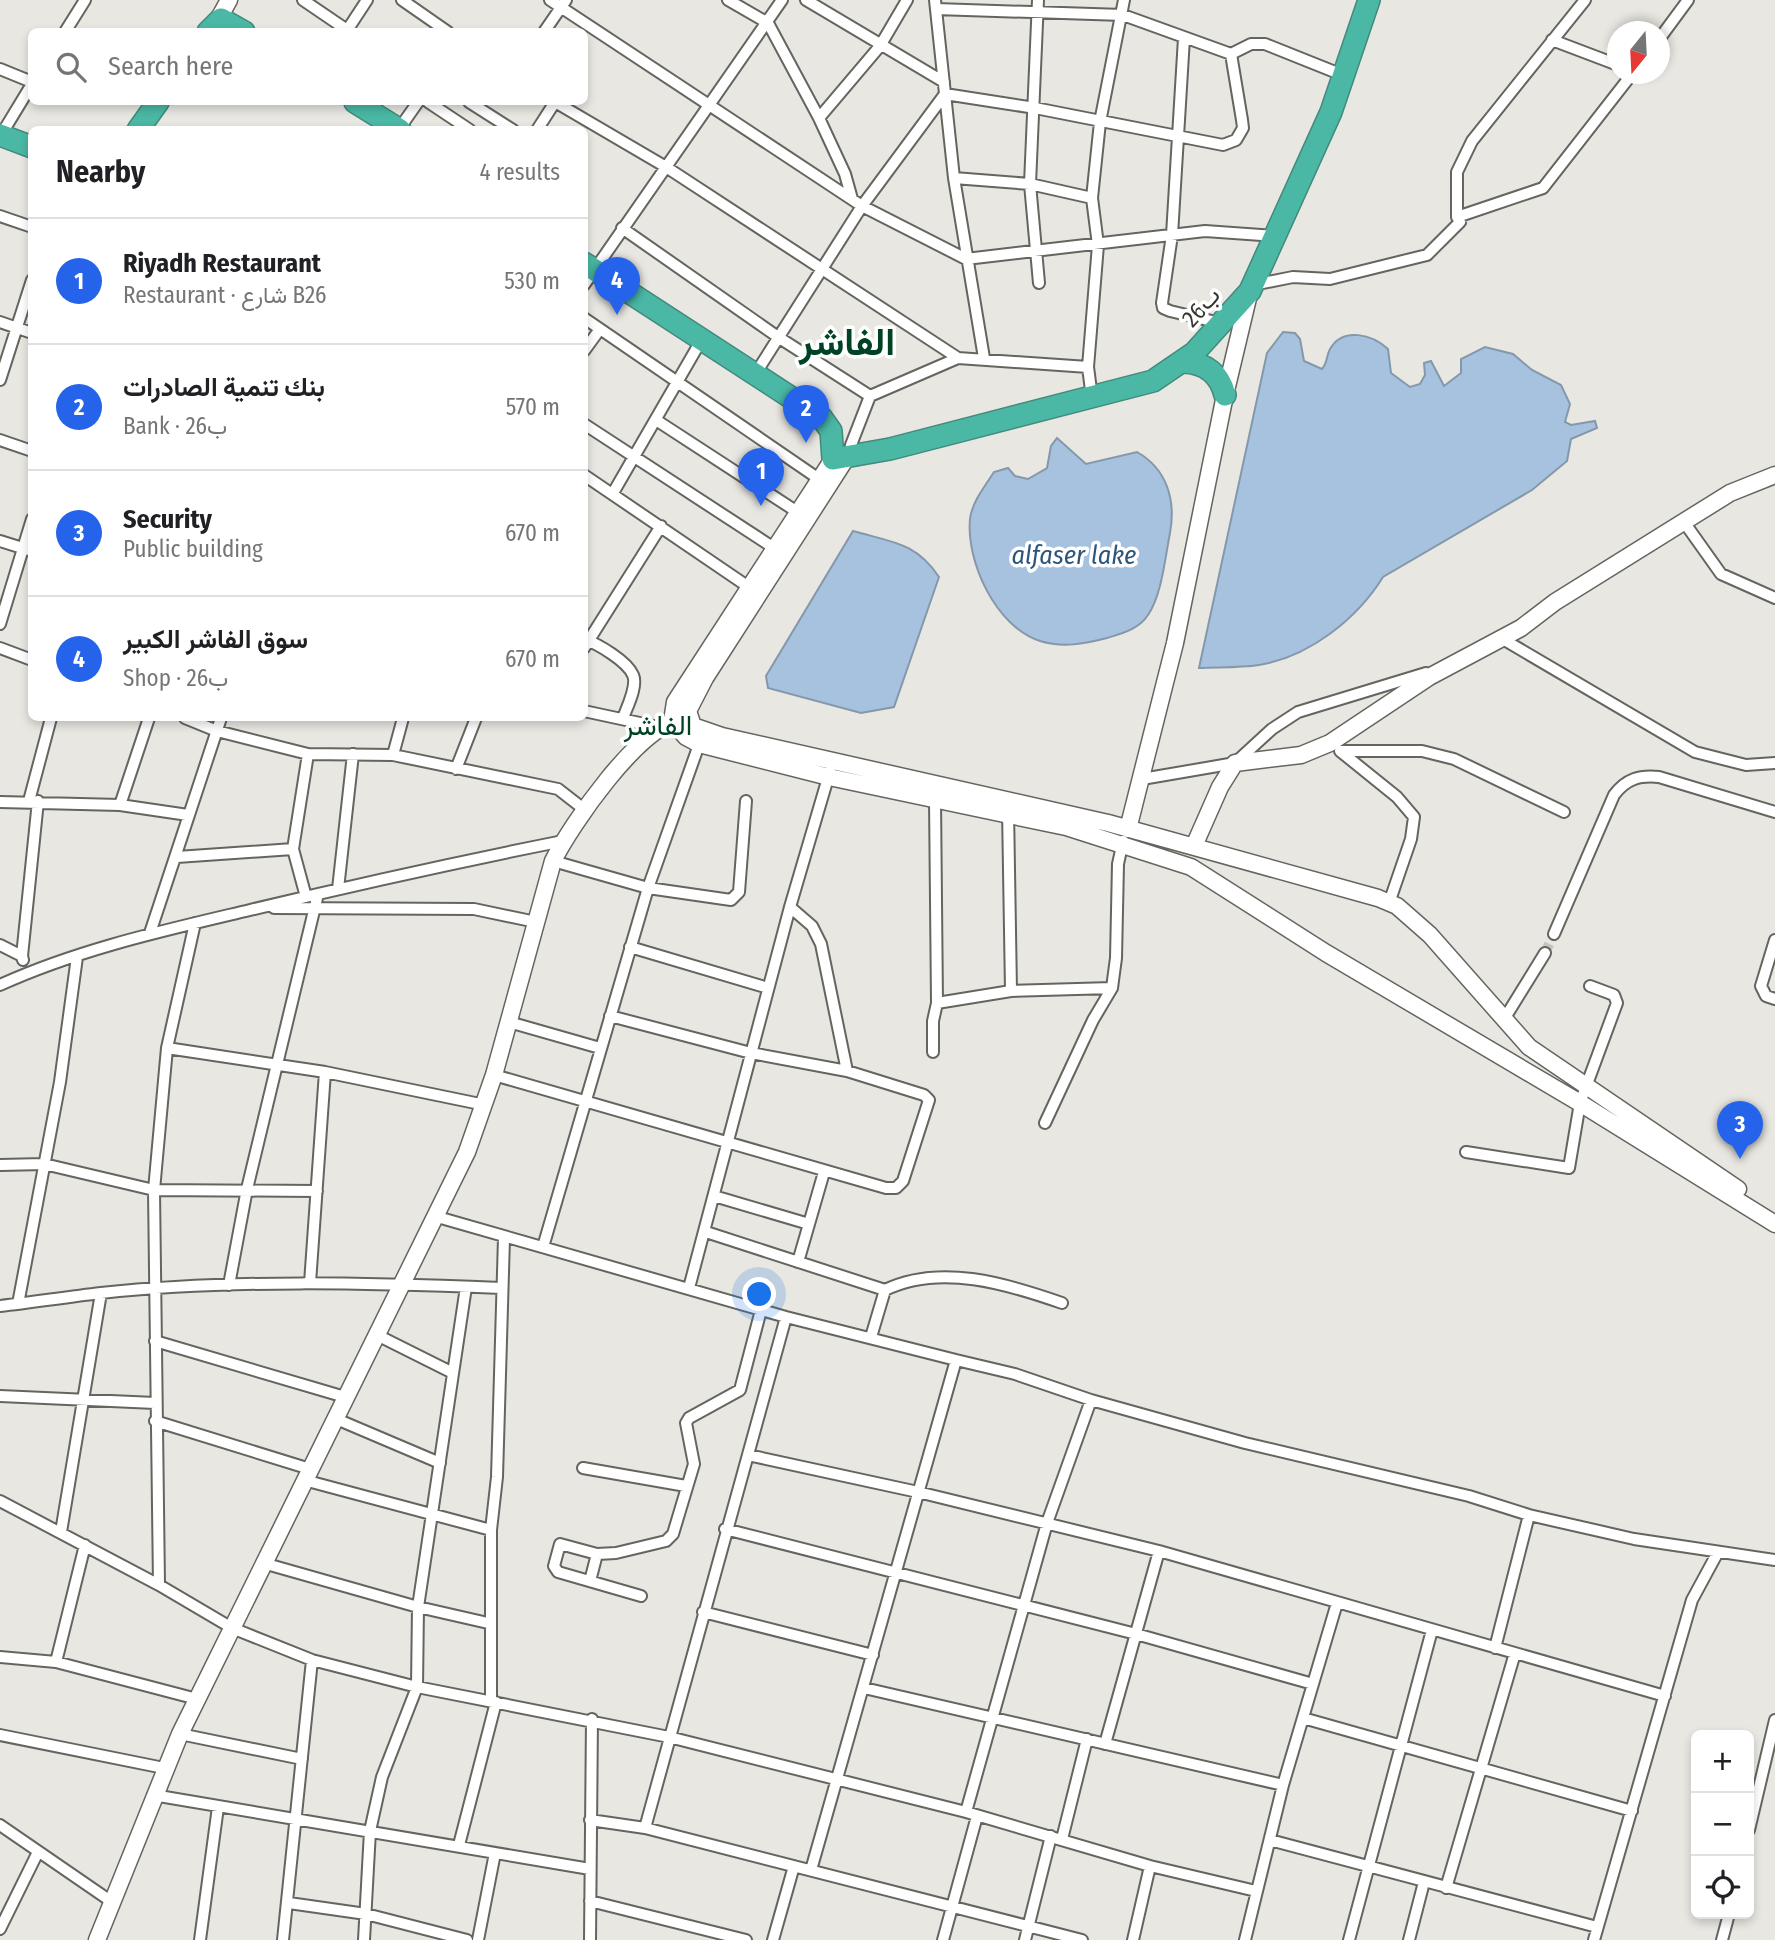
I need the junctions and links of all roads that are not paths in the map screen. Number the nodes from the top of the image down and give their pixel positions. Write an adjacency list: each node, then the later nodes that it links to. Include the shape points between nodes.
1 (85, 0): 24 (street)
2 (229, 0): 23 (street)
3 (303, 0): 26 (street)
4 (367, 0): 27 (street)
5 (402, 0): 19 (street)
6 (425, 0): 19 (street)
7 (550, 0): 16 (street)
8 (728, 0): 21 (street)
9 (782, 0): 21 (street)
10 (806, 0): 32 (street)
11 (907, 0): 32 (street)
12 (1124, 0): 20 (street)
13 (1369, 0): 36 (highway, 26ب)
14 (1585, 0): 31 (street)
15 (1688, 0): 22 (street)
16 (563, 4): 29 (street); 50 (street)
17 (935, 5): 18 (street); 38 (street)
18 (1037, 5): 20 (street); 51 (street)
19 (418, 11): 28 (street)
20 (1123, 15): 30 (street); 53 (street)
21 (768, 23): 50 (street); 52 (street)
22 (1670, 24)
23 (213, 26): 25 (highway, via 228,21)
24 (68, 28)
25 (238, 28)
26 (344, 28)
27 (350, 28)
28 (442, 28)
29 (547, 28)
30 (1184, 37): 33 (street); 62 (street)
31 (1552, 40): 34 (street); 71 (street, via 1493,111 1464,155 1457,172)
32 (880, 46): 38 (street); 52 (street)
33 (1231, 54): 36 (street, via 1251,44 1265,44); 62 (street, via 1242,120 1240,134 1223,145)
34 (1607, 61)
35 (0, 69): 37 (street)
36 (1345, 76): 75 (highway, 26ب)
37 (28, 81)
38 (944, 82): 41 (street)
39 (1624, 84): 71 (street, via 1543,188)
40 (28, 90): 61 (street)
41 (945, 94): 51 (street); 65 (street); 69 (street)
42 (156, 105): 54 (highway)
43 (344, 105): 55 (highway)
44 (360, 105): 56 (highway)
45 (416, 105): 57 (street)
46 (432, 105): 58 (street)
47 (475, 105): 59 (street)
48 (553, 105): 60 (street)
49 (560, 105): 64 (street)
50 (711, 107): 64 (street); 68 (street)
51 (1035, 107): 53 (street); 66 (street)
52 (819, 118): 68 (street)
53 (1100, 122): 62 (street); 67 (street)
54 (141, 126)
55 (375, 126)
56 (394, 126)
57 (401, 126)
58 (464, 126)
59 (507, 126)
60 (540, 126)
61 (0, 135): 63 (highway)
62 (1179, 136): 74 (street)
63 (28, 146)
64 (666, 167): 73 (street); 80 (street)
65 (954, 178): 66 (street); 78 (street)
66 (1030, 184): 67 (street); 77 (street)
67 (1092, 198): 76 (street)
68 (852, 199): 69 (street)
69 (862, 206): 78 (street); 80 (street)
70 (0, 216): 72 (street)
71 (1457, 217): 82 (street, via 1460,222 1427,255 1330,279 1293,277)
72 (28, 226)
73 (622, 228): 79 (street); 90 (street)
74 (1172, 235): 75 (street, via 1205,231); 76 (street); 86 (street, via 1163,308)
75 (1274, 236): 82 (highway, 26ب)
76 (1098, 245): 77 (street); 97 (street)
77 (1037, 251): 78 (street); 81 (street)
78 (966, 259): 94 (street)
79 (590, 265): 91 (highway); 96 (highway)
80 (821, 269): 90 (street); 93 (street)
81 (1039, 283)
82 (1251, 288): 86 (highway, 26ب); 100 (street)
83 (28, 291): 87 (street)
84 (588, 321): 88 (street)
85 (0, 322): 87 (street)
86 (1223, 324): 95 (highway, 26ب)
87 (15, 328): 89 (street); 98 (street)
88 (600, 329): 92 (street); 99 (street)
89 (28, 332)
90 (778, 337): 96 (street); 101 (street)
91 (702, 339): 99 (street); 106 (highway, via 821,417)
92 (588, 346)
93 (958, 358): 94 (street); 101 (street)
94 (984, 358): 97 (street)
95 (1184, 362): 100 (highway, via 1211,370); 102 (highway, 26ب, via 1161,378)
96 (761, 365): 106 (highway, via 832,410)
97 (1088, 367): 102 (street)
98 (0, 380)
99 (678, 382): 103 (street); 111 (street)
100 (1225, 395): 148 (street, via 1175,643)
101 (870, 396): 106 (street)
102 (1092, 398): 106 (highway, 26ب, via 890,449)
103 (656, 420): 108 (street); 113 (street)
104 (588, 427): 108 (street)
105 (0, 440): 107 (street)
106 (842, 448): 111 (street); 113 (street)
107 (28, 450)
108 (632, 456): 112 (street); 117 (street)
109 (1775, 475): 114 (street, via 1730,493)
110 (588, 478): 112 (street)
111 (820, 479): 113 (street)
112 (612, 493): 115 (street)
113 (802, 515): 117 (street); 119 (street)
114 (1684, 522): 120 (street, via 1721,574); 122 (street)
115 (661, 526): 119 (street); 123 (street)
116 (0, 541): 118 (street)
117 (774, 548): 119 (street)
118 (27, 549): 121 (street)
119 (753, 590): 130 (street, via 690,706); 137 (street, via 676,702)
120 (1775, 598)
121 (0, 624)
122 (1501, 638): 127 (street); 145 (street, via 1695,752 1746,765)
123 (588, 639)
124 (588, 643): 129 (street, via 633,674)
125 (0, 648): 126 (street)
126 (28, 658)
127 (1449, 665): 140 (street); 144 (street, via 1298,712)
128 (588, 712): 129 (street)
129 (623, 718): 137 (street)
130 (689, 718): 137 (street); 139 (street)
131 (50, 721): 151 (street)
132 (148, 721): 154 (street)
133 (192, 721): 138 (street)
134 (220, 721): 138 (street)
135 (402, 721): 143 (street)
136 (475, 721): 146 (street)
137 (668, 725): 139 (street, via 685,737); 156 (street, via 618,768)
138 (217, 731): 141 (street); 159 (street)
139 (702, 738): 147 (street); 169 (street)
140 (1336, 747): 144 (street); 157 (street, via 1422,751 1454,759); 173 (street, via 1397,797 1414,817)
141 (308, 754): 142 (street); 163 (street)
142 (353, 754): 143 (street); 170 (street)
143 (393, 755): 146 (street)
144 (1235, 763): 148 (street); 162 (street)
145 (1775, 763)
146 (456, 769): 156 (street, via 558,789)
147 (831, 769): 149 (street); 174 (street)
148 (1142, 779): 160 (street)
149 (912, 786): 150 (street); 155 (street)
150 (935, 799): 155 (street); 194 (street)
151 (33, 801): 153 (street); 154 (street); 185 (street)
152 (746, 801): 169 (street, via 736,897)
153 (0, 802)
154 (120, 805): 159 (street)
155 (1008, 808): 160 (street); 192 (street)
156 (584, 810): 161 (street)
157 (1564, 812)
158 (1775, 812): 180 (street, via 1659,777 1631,779 1614,795)
159 (188, 815): 164 (street)
160 (1125, 836): 162 (street); 167 (street); 191 (street)
161 (563, 841): 166 (street); 170 (street)
162 (1194, 846): 165 (street); 167 (street)
163 (293, 849): 164 (street); 172 (street)
164 (177, 857): 179 (street)
165 (1235, 859): 168 (street); 173 (street)
166 (553, 862): 169 (street); 177 (street)
167 (1186, 865): 168 (street)
168 (1225, 887): 206 (street, via 1326,953)
169 (648, 888): 183 (street)
170 (338, 889): 171 (street)
171 (318, 894): 172 (street); 176 (street)
172 (306, 897): 175 (street)
173 (1389, 903): 196 (street, via 1445,951)
174 (790, 907): 190 (street); 203 (street, via 813,926 821,944)
175 (255, 908): 176 (street); 178 (street)
176 (315, 909): 177 (street, via 474,909); 202 (street)
177 (536, 922): 197 (street)
178 (195, 923): 179 (street); 198 (street)
179 (150, 933): 186 (street)
180 (1554, 934)
181 (1775, 940): 193 (street, via 1761,986 1766,996)
182 (0, 945): 185 (street)
183 (630, 947): 190 (street); 195 (street)
184 (1545, 953): 196 (street)
185 (22, 956): 187 (street)
186 (77, 957): 187 (street); 212 (street)
187 (25, 973): 188 (street)
188 (0, 985)
189 (1590, 986): 206 (street, via 1618,998)
190 (768, 988): 200 (street)
191 (1112, 988): 192 (street); 209 (street)
192 (1011, 991): 194 (street)
193 (1775, 999)
194 (937, 1003): 201 (street)
195 (610, 1016): 199 (street); 200 (street)
196 (1503, 1021): 206 (street)
197 (509, 1022): 199 (street); 205 (street)
198 (167, 1048): 202 (street); 217 (street)
199 (600, 1048): 207 (street)
200 (751, 1052): 203 (street); 210 (street)
201 (933, 1052)
202 (278, 1064): 204 (street); 216 (street)
203 (847, 1071): 214 (street, via 929,1100 897,1188)
204 (325, 1072): 208 (street); 218 (street)
205 (494, 1075): 207 (street); 208 (street)
206 (1584, 1095): 211 (street, via 1566,1169); 215 (street)
207 (584, 1102): 210 (street); 226 (street)
208 (485, 1105): 221 (street)
209 (1045, 1123)
210 (727, 1143): 214 (street); 219 (street)
211 (1466, 1152)
212 (44, 1164): 213 (street); 217 (street); 238 (street)
213 (0, 1165)
214 (824, 1172): 222 (street)
215 (1701, 1172): 220 (street); 223 (street)
216 (247, 1189): 217 (street); 218 (street); 230 (street)
217 (154, 1190): 234 (street)
218 (317, 1191): 228 (street)
219 (714, 1196): 222 (street); 224 (street)
220 (1775, 1214)
221 (435, 1216): 225 (street); 229 (street)
222 (809, 1224): 227 (street)
223 (1775, 1224)
224 (706, 1232): 227 (street); 233 (street)
225 (504, 1238): 226 (street); 232 (street)
226 (543, 1247): 233 (street)
227 (798, 1262): 235 (street)
228 (310, 1283): 229 (street); 230 (street)
229 (402, 1283): 231 (street); 242 (street)
230 (229, 1285): 234 (street)
231 (466, 1287): 232 (street); 246 (street)
232 (501, 1288): 265 (street, via 497,1477)
233 (689, 1288): 240 (street)
234 (153, 1289): 236 (street); 244 (street)
235 (885, 1290): 237 (street, via 920,1277 948,1277); 243 (street)
236 (101, 1293): 238 (street); 249 (street)
237 (1062, 1303)
238 (18, 1304): 239 (street)
239 (0, 1306)
240 (761, 1310): 241 (street); 258 (street, via 740,1390 686,1423 694,1464)
241 (786, 1317): 243 (street); 254 (street)
242 (377, 1335): 246 (street); 248 (street)
243 (871, 1337): 245 (street)
244 (155, 1341): 248 (street); 251 (street)
245 (956, 1360): 250 (street); 259 (street)
246 (451, 1372): 255 (street)
247 (0, 1396): 249 (street)
248 (345, 1397): 252 (street)
249 (85, 1400): 251 (street); 266 (street)
250 (1091, 1400): 261 (street); 263 (street)
251 (155, 1403): 253 (street)
252 (334, 1418): 255 (street); 257 (street)
253 (155, 1421): 257 (street); 275 (street)
254 (748, 1455): 259 (street); 264 (street)
255 (440, 1463): 262 (street)
256 (583, 1468): 258 (street)
257 (307, 1475): 262 (street); 272 (street)
258 (686, 1486): 270 (street, via 673,1534 666,1541)
259 (918, 1492): 263 (street); 273 (street)
260 (0, 1501): 266 (street)
261 (1528, 1515): 269 (street); 285 (street)
262 (432, 1516): 265 (street); 279 (street)
263 (1047, 1523): 268 (street); 278 (street)
264 (725, 1529): 273 (street); 280 (street)
265 (491, 1530): 281 (street)
266 (61, 1532): 267 (street)
267 (85, 1545): 275 (street); 290 (street)
268 (1159, 1551): 277 (street); 284 (street)
269 (1718, 1552): 271 (street); 294 (street, via 1692,1600)
270 (597, 1554): 274 (street); 274 (street, via 560,1544 555,1570)
271 (1775, 1560)
272 (263, 1563): 279 (street); 282 (street)
273 (897, 1575): 278 (street); 287 (street)
274 (590, 1581): 276 (street)
275 (159, 1585): 282 (street)
276 (641, 1596)
277 (1337, 1603): 283 (street); 291 (street)
278 (1022, 1606): 284 (street); 297 (street)
279 (418, 1607): 281 (street); 292 (street)
280 (703, 1612): 287 (street); 303 (street)
281 (488, 1623): 296 (street)
282 (232, 1628): 289 (street); 295 (street)
283 (1432, 1630): 285 (street); 306 (street)
284 (1136, 1634): 291 (street); 305 (street)
285 (1495, 1648): 286 (street)
286 (1515, 1653): 294 (street); 309 (street)
287 (873, 1655): 293 (street)
288 (0, 1657): 290 (street)
289 (312, 1660): 292 (street); 307 (street)
290 (56, 1662): 295 (street)
291 (1313, 1684): 298 (street)
292 (417, 1687): 296 (street); 321 (street, via 382,1777)
293 (864, 1688): 297 (street); 310 (street)
294 (1665, 1696): 315 (street)
295 (197, 1699): 301 (street)
296 (494, 1702): 299 (street); 324 (street)
297 (992, 1717): 304 (street); 316 (street)
298 (1303, 1718): 306 (street); 311 (street)
299 (592, 1719): 303 (street); 318 (street)
300 (1775, 1720): 314 (street)
301 (180, 1734): 307 (street); 308 (street)
302 (0, 1735): 308 (street)
303 (669, 1737): 310 (street); 320 (street)
304 (1087, 1739): 305 (street); 322 (street)
305 (1105, 1744): 311 (street)
306 (1401, 1746): 309 (street); 329 (street)
307 (302, 1759): 317 (street)
308 (164, 1768): 312 (street)
309 (1480, 1769): 315 (street); 333 (street)
310 (838, 1779): 316 (street); 331 (street)
311 (1283, 1785): 323 (street)
312 (153, 1795): 313 (street); 336 (street)
313 (218, 1807): 317 (street); 345 (street)
314 (1754, 1809)
315 (1632, 1811): 342 (street)
316 (972, 1814): 322 (street); 338 (street)
317 (297, 1820): 321 (street); 337 (street)
318 (590, 1820): 320 (street); 330 (street)
319 (0, 1825): 325 (street)
320 (645, 1828): 327 (street)
321 (370, 1831): 324 (street); 339 (street)
322 (1056, 1838): 328 (street); 341 (street)
323 (1270, 1840): 329 (street); 334 (street)
324 (459, 1845): 326 (street)
325 (38, 1852): 336 (street); 343 (street)
326 (495, 1853): 330 (street); 349 (street)
327 (794, 1866): 331 (street); 352 (street)
328 (1150, 1866): 334 (street); 356 (street)
329 (1369, 1867): 332 (street); 358 (street)
330 (590, 1869): 335 (street)
331 (811, 1870): 338 (street)
332 (1423, 1882): 333 (street); 359 (street)
333 (1446, 1888): 342 (street)
334 (1256, 1891): 357 (street)
335 (590, 1901): 350 (street); 351 (street)
336 (113, 1902): 344 (street)
337 (289, 1903): 339 (street); 346 (street)
338 (951, 1906): 341 (street); 353 (street)
339 (366, 1914): 347 (street); 348 (street)
340 (1727, 1919): 361 (street)
341 (1028, 1926): 354 (street); 355 (street)
342 (1597, 1927): 360 (street)
343 (0, 1929)
344 (97, 1940)
345 (200, 1940)
346 (283, 1940)
347 (364, 1940)
348 (467, 1940)
349 (478, 1940)
350 (590, 1940)
351 (746, 1940)
352 (773, 1940)
353 (943, 1940)
354 (1025, 1940)
355 (1082, 1940)
356 (1133, 1940)
357 (1245, 1940)
358 (1349, 1940)
359 (1409, 1940)
360 (1594, 1940)
361 (1722, 1940)

